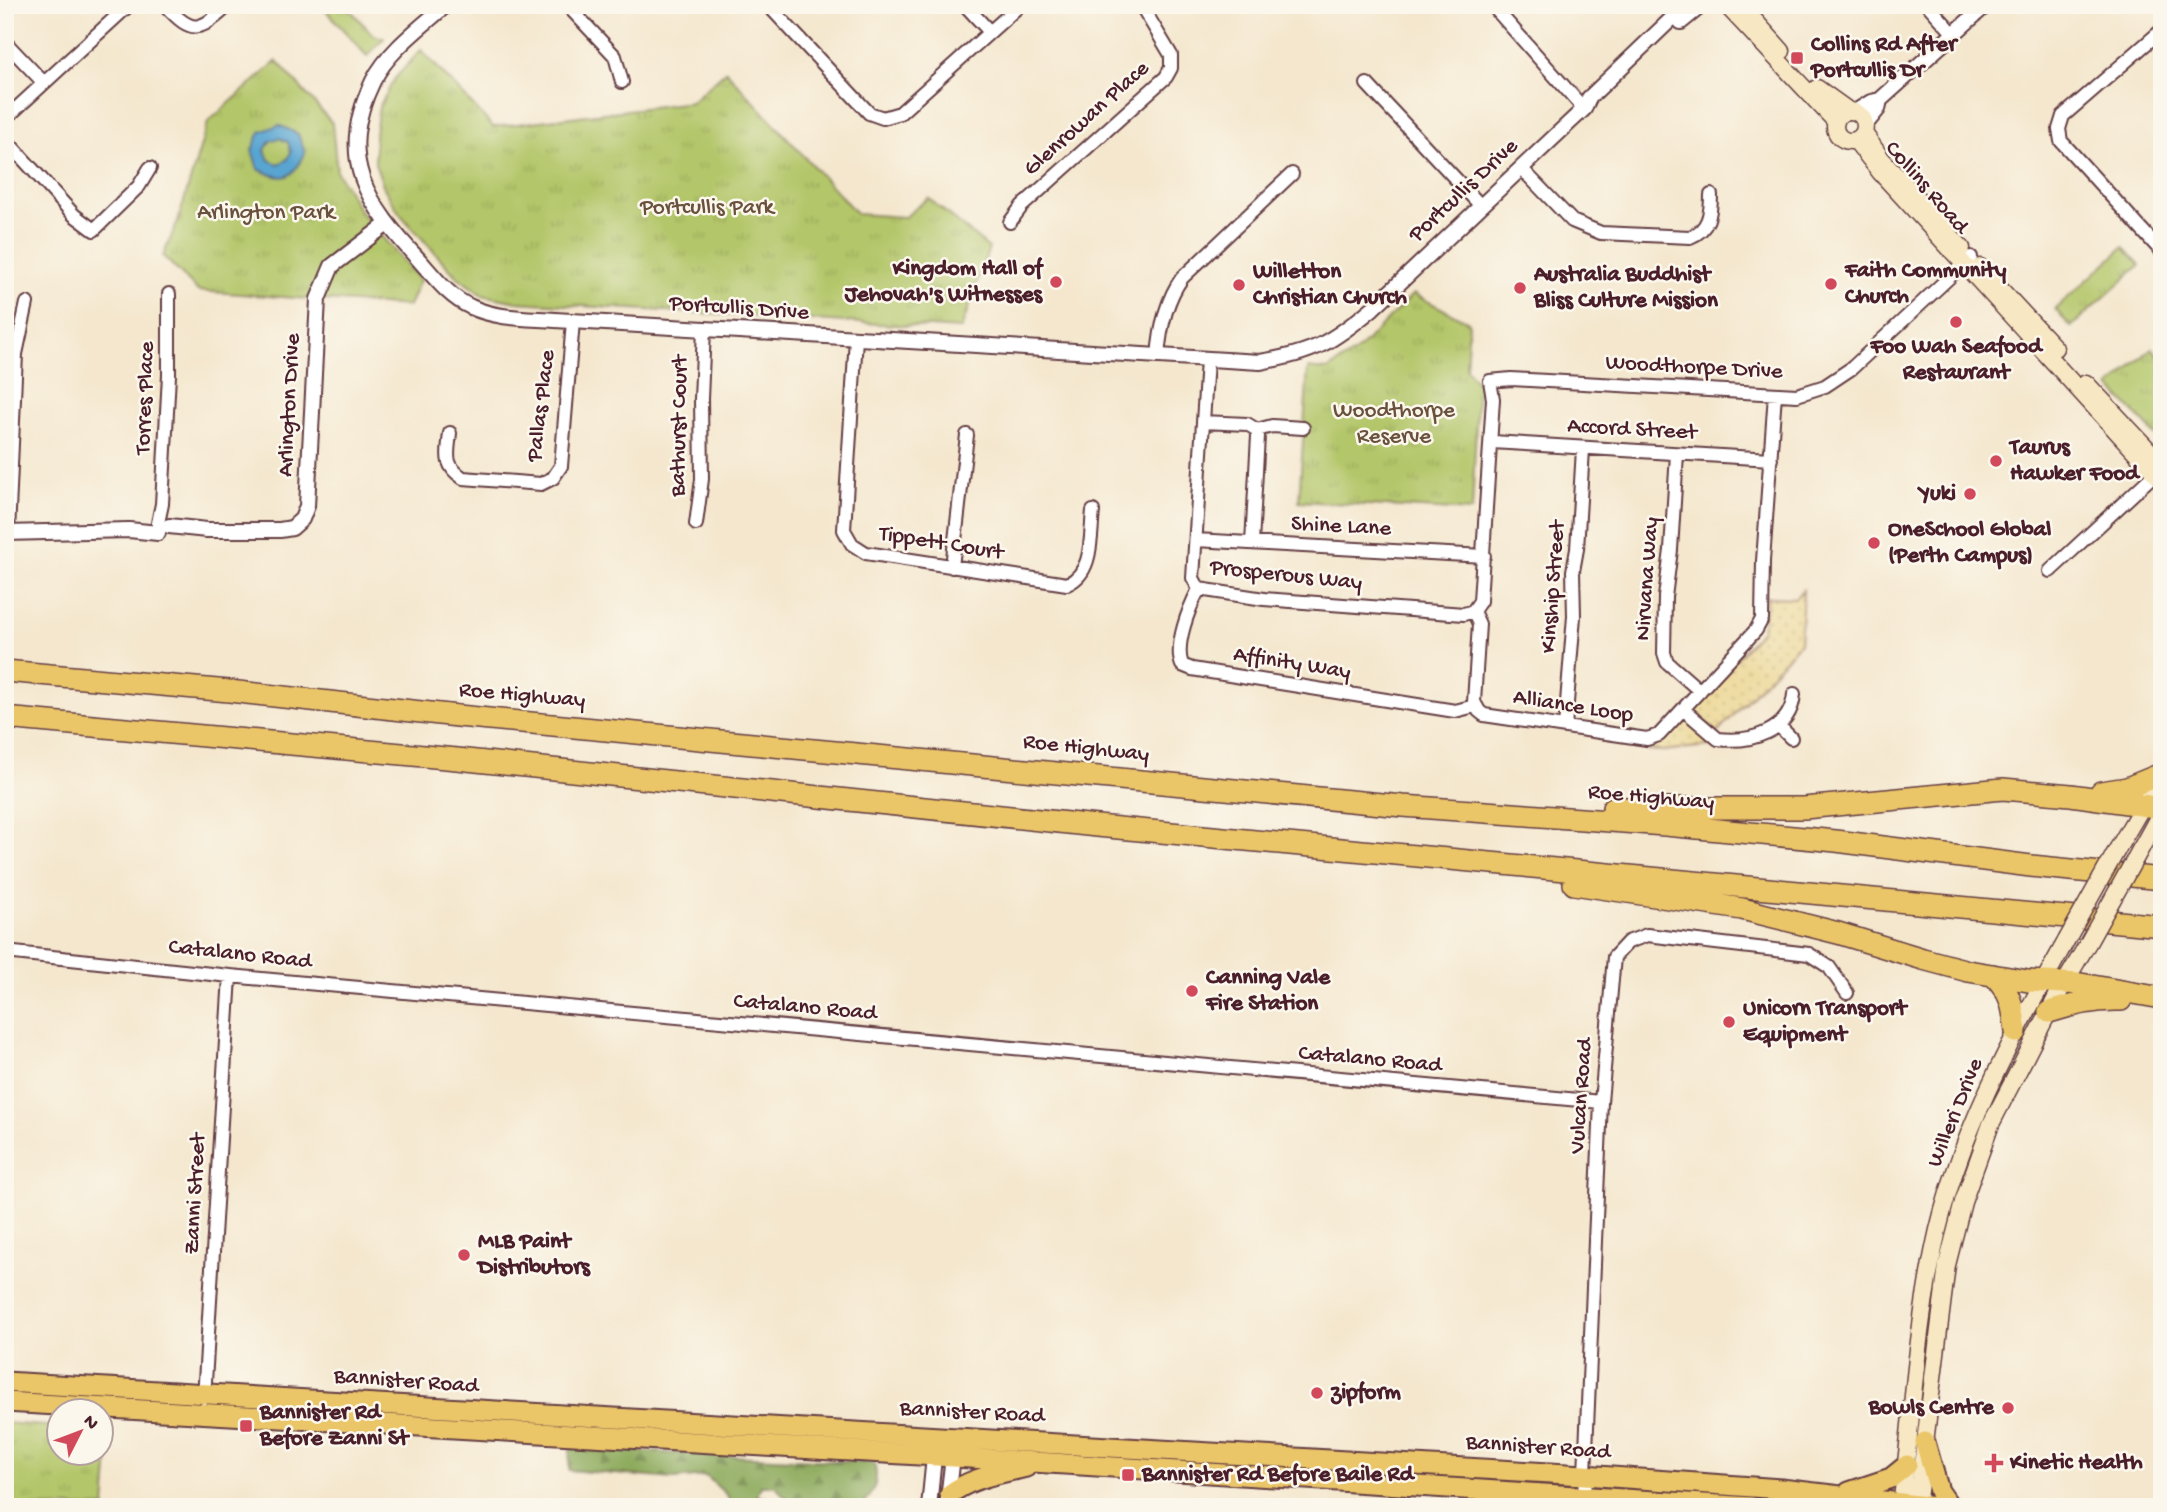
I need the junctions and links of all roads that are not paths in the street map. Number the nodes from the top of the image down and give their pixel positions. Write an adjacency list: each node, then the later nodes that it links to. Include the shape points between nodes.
1 (130, 5): 22 (street)
2 (165, 5): 3 (street, via 181,23 194,27 208,24)
3 (229, 5)
4 (446, 5): 37 (street, Portcullis Drive, via 393,53 363,105 358,160 364,186)
5 (567, 5): 21 (street, via 615,56)
6 (768, 5): 18 (street, via 869,113 883,118 900,113)
7 (965, 5): 18 (street)
8 (1020, 5): 18 (street)
9 (1141, 5): 36 (street, Glenrowan Place, via 1171,55 1166,77 1022,206)
10 (1492, 5): 25 (street)
11 (1686, 5): 25 (street, Portcullis Drive, via 1589,98)
12 (1702, 5): 25 (street, Portcullis Drive, via 1594,105)
13 (1726, 5): 28 (main road, Collins Road)
14 (1741, 5): 26 (main road, Collins Road, via 1817,88)
15 (1928, 5): 19 (street)
16 (1986, 5): 19 (street)
17 (2162, 30): 38 (street, via 2063,116 2059,130 2061,141)
18 (990, 32)
19 (1954, 34): 24 (street)
20 (5, 42): 22 (street)
21 (622, 82)
22 (44, 83): 27 (street)
23 (1367, 84): 35 (street)
24 (1880, 100): 26 (street); 29 (street)
25 (1584, 109): 32 (street, Portcullis Drive)
26 (1852, 111): 28 (main road); 29 (main road, Collins Road, via 1863,117)
27 (5, 119)
28 (1836, 122): 29 (main road, Collins Road, via 1841,137)
29 (1861, 133): 39 (main road, Collins Road)
30 (5, 139): 31 (street, via 74,215 94,230 139,186)
31 (150, 168)
32 (1521, 168): 34 (street, via 1572,221 1601,233 1690,237 1708,221); 35 (street, Portcullis Drive)
33 (1292, 174): 45 (street, via 1175,287)
34 (1711, 195)
35 (1481, 206): 46 (street, Portcullis Drive, via 1342,334 1296,356 1259,362)
36 (1010, 222)
37 (387, 224): 42 (street, Portcullis Drive, via 448,292 470,307 496,315); 60 (street, Arlington Drive, via 332,266 318,299 307,506 302,519 292,528 280,530 193,533)
38 (2162, 251)
39 (1967, 260): 47 (street, Woodthorpe Drive, via 1852,368 1825,386 1797,395); 57 (main road, Collins Road)
40 (169, 294): 60 (street, Torres Place)
41 (27, 303): 61 (street, via 16,354)
42 (573, 321): 43 (street, Portcullis Drive); 51 (street, Pallas Place, via 561,466 554,478 541,484 463,478 452,471 447,459)
43 (704, 329): 44 (street, Portcullis Drive); 59 (street, Bathurst Court, via 702,480)
44 (856, 338): 45 (street, Portcullis Drive); 65 (street, Tippett Court, via 844,530 852,544 866,554)
45 (1158, 357): 46 (street, Portcullis Drive)
46 (1207, 360): 48 (street, Prosperous Way)
47 (1775, 394): 53 (street, Woodthorpe Drive, via 1490,381); 56 (street, Alliance Loop)
48 (1203, 422): 50 (street, via 1247,424); 62 (street, Prosperous Way)
49 (1303, 428): 50 (street)
50 (1257, 430): 63 (street)
51 (450, 433)
52 (967, 435): 65 (street)
53 (1492, 442): 54 (street, Accord Street); 64 (street)
54 (1583, 449): 55 (street, Accord Street); 76 (street, Kinship Street)
55 (1677, 454): 56 (street, Accord Street); 70 (street, Nirvana Way, via 1664,653 1667,662)
56 (1771, 458): 70 (street, Alliance Loop, via 1762,619)
57 (2160, 471): 66 (street)
58 (1093, 511): 65 (street, Tippett Court, via 1086,568 1074,581 1058,584)
59 (696, 524)
60 (162, 527): 61 (street, Arlington Drive)
61 (6, 533)
62 (1196, 540): 63 (street, Shine Lane); 67 (street, Prosperous Way, via 1193,578)
63 (1252, 543): 64 (street, Shine Lane)
64 (1484, 556): 68 (street, via 1480,601)
65 (952, 567)
66 (2050, 571)
67 (1199, 589): 68 (street, Prosperous Way, via 1264,599 1464,614); 72 (street, Affinity Way, via 1180,642 1182,665 1455,711)
68 (1473, 611): 72 (street, via 1479,624)
69 (5, 670): 80 (highway, Roe Highway)
70 (1700, 691): 73 (street, Alliance Loop)
71 (1794, 694): 75 (street, via 1793,704)
72 (1475, 706): 76 (street, Alliance Loop, via 1484,715)
73 (1684, 709): 75 (street, via 1718,739 1758,737); 76 (street, Alliance Loop, via 1654,738)
74 (5, 718): 82 (highway)
75 (1778, 725): 77 (street)
76 (1565, 727)
77 (1791, 738)
78 (2161, 774): 79 (highway, via 2127,788); 81 (main road, Willeri Drive)
79 (2071, 795): 80 (highway, via 2003,789 1804,808 1617,808 1502,801); 81 (highway)
80 (1403, 806): 83 (highway, Roe Highway, via 1836,841)
81 (2155, 808): 88 (main road, Willeri Drive, bridge, via 2118,848); 89 (main road, Willeri Drive, bridge, via 2140,850)
82 (1322, 847): 84 (highway); 86 (highway, via 1742,909)
83 (2162, 879)
84 (2162, 926)
85 (5, 952): 87 (street, Catalano Road)
86 (1993, 975): 88 (highway); 93 (highway, via 2006,987)
87 (230, 976): 94 (street, Catalano Road); 96 (street, Zanni Street)
88 (2043, 982): 89 (highway); 93 (main road, Willeri Drive)
89 (2065, 983): 91 (highway); 92 (main road, Willeri Drive)
90 (1847, 993): 94 (street, Vulcan Road, via 1829,967 1809,954 1647,935 1628,942 1614,957)
91 (2162, 999): 92 (highway, via 2104,999)
92 (2049, 1012): 100 (main road, Willeri Drive, via 1991,1124 1963,1202 1947,1265)
93 (2016, 1032): 103 (main road, Willeri Drive, via 1970,1131 1934,1247)
94 (1601, 1102): 104 (street, Vulcan Road)
95 (5, 1382): 96 (main road, Bannister Road)
96 (205, 1394): 98 (street, Zanni Street); 99 (main road, Bannister Road)
97 (5, 1402): 98 (main road, Bannister Road)
98 (204, 1415): 101 (main road, Bannister Road)
99 (946, 1436): 101 (street); 104 (main road, Bannister Road)
100 (1925, 1442): 109 (main road, Willeri Drive); 112 (main road, via 1939,1491)
101 (944, 1457): 102 (main road, Bannister Road); 108 (street); 110 (street)
102 (1044, 1463): 106 (main road, Bannister Road); 108 (main road, via 972,1480)
103 (1907, 1465): 105 (main road, via 1891,1478); 109 (main road, Willeri Drive)
104 (1584, 1475): 106 (street, Vulcan Road); 107 (main road, Bannister Road)
105 (1842, 1495): 107 (main road, Bannister Road); 109 (main road, Bannister Road)
106 (1584, 1497): 111 (main road, Bannister Road)
107 (1760, 1497)
108 (948, 1500)
109 (1915, 1505)
110 (929, 1507)
111 (1751, 1507)
112 (1950, 1507)

